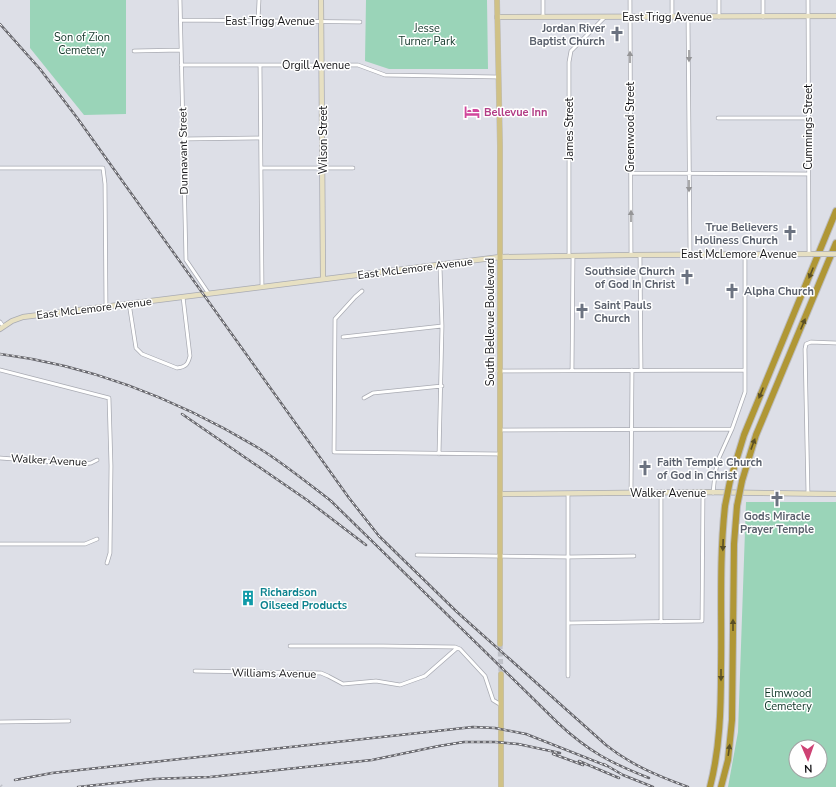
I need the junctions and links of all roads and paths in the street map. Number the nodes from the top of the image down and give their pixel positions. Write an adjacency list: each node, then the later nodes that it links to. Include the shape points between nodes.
1 (180, 0): 21 (street, Dunnavant Street)
2 (259, 0): 22 (street)
3 (321, 0): 23 (street, Wilson Street)
4 (497, 0): 13 (main road, South Bellevue Boulevard)
5 (543, 0): 14 (street)
6 (630, 0): 16 (street, Greenwood Street)
7 (672, 0): 17 (street)
8 (719, 0): 19 (street)
9 (763, 0): 20 (street)
10 (808, 0): 11 (street, Cummings Street)
11 (807, 16): 12 (street, East Trigg Avenue); 20 (street, East Trigg Avenue); 32 (street, Cummings Street)
12 (836, 16)
13 (497, 17): 14 (street, East Trigg Avenue); 30 (main road, South Bellevue Boulevard)
14 (543, 17): 15 (street, East Trigg Avenue)
15 (605, 17): 16 (street, East Trigg Avenue); 49 (street, James Street, via 571,51 569,62)
16 (630, 17): 17 (street, East Trigg Avenue); 40 (street, Greenwood Street, one-way to 16)
17 (672, 17): 18 (street, East Trigg Avenue)
18 (688, 17): 19 (street, East Trigg Avenue); 39 (street, one-way to 39)
19 (719, 17): 20 (street, East Trigg Avenue)
20 (763, 17)
21 (181, 20): 22 (street, East Trigg Avenue); 25 (street, Dunnavant Street)
22 (258, 20): 23 (street, East Trigg Avenue)
23 (322, 21): 24 (street, East Trigg Avenue); 29 (street, Wilson Street)
24 (360, 22)
25 (180, 50): 26 (street); 27 (street, Dunnavant Street)
26 (134, 51)
27 (181, 65): 28 (street, Orgill Avenue); 34 (street, Dunnavant Street)
28 (260, 65): 29 (street, Orgill Avenue); 33 (street)
29 (322, 65): 30 (street, Orgill Avenue, via 358,65 385,75); 37 (street, Wilson Street)
30 (498, 77): 51 (main road, South Bellevue Boulevard)
31 (718, 118): 32 (street)
32 (808, 118): 41 (street, Cummings Street)
33 (260, 138): 34 (street); 36 (street)
34 (183, 139): 56 (street, Dunnavant Street, via 186,260)
35 (0, 168): 59 (street, via 103,168)
36 (261, 168): 37 (street); 54 (street)
37 (323, 168): 38 (street); 53 (street, Wilson Street)
38 (353, 168)
39 (689, 173): 40 (street); 41 (street); 45 (street, one-way to 45)
40 (631, 174): 44 (street, Greenwood Street, one-way to 40)
41 (808, 174): 47 (street, Cummings Street)
42 (836, 211): 106 (highway, one-way to 106, bridge, via 744,435 730,481 725,506 722,560 720,719 718,748)
43 (836, 243): 107 (highway, one-way to 43, bridge, via 730,746 732,720 734,544 742,481 752,446)
44 (631, 254): 49 (street, East McLemore Avenue); 50 (street, East McLemore Avenue)
45 (690, 254): 46 (street, East McLemore Avenue); 50 (street, East McLemore Avenue)
46 (745, 254): 47 (street, East McLemore Avenue); 69 (street)
47 (811, 254): 48 (street, East McLemore Avenue, bridge)
48 (836, 254)
49 (571, 255): 51 (street, East McLemore Avenue); 66 (street, James Street)
50 (640, 255): 68 (street)
51 (500, 257): 52 (street, East McLemore Avenue); 65 (main road, South Bellevue Boulevard)
52 (440, 266): 53 (street, East McLemore Avenue); 61 (street)
53 (323, 279): 54 (street, East McLemore Avenue)
54 (262, 287): 56 (street, East McLemore Avenue)
55 (362, 292): 75 (street, via 355,296 335,319 334,452)
56 (209, 294): 57 (street, East McLemore Avenue)
57 (183, 297): 58 (street, East McLemore Avenue); 58 (street, via 190,356 188,364 183,368 142,354 136,348)
58 (129, 303): 59 (street, East McLemore Avenue)
59 (106, 306): 60 (street, East McLemore Avenue, via 23,317)
60 (1, 326)
61 (442, 326): 62 (street); 70 (street)
62 (343, 337)
63 (836, 343): 85 (street, via 806,344)
64 (0, 370): 93 (street, via 109,398 110,553)
65 (499, 370): 66 (street); 73 (main road, South Bellevue Boulevard)
66 (572, 370): 67 (street)
67 (632, 370): 68 (street); 74 (street)
68 (640, 370): 69 (street)
69 (745, 370): 72 (street, via 745,392)
70 (442, 386): 71 (street, via 373,393); 75 (street)
71 (364, 398)
72 (732, 429): 74 (street); 82 (street, via 718,460)
73 (499, 430): 74 (street); 76 (main road, South Bellevue Boulevard)
74 (631, 430): 80 (street)
75 (439, 454): 76 (street)
76 (500, 454): 83 (main road, South Bellevue Boulevard)
77 (0, 458): 78 (street, Walker Avenue, via 82,464)
78 (97, 460)
79 (703, 492): 81 (street, Walker Avenue); 82 (street, Walker Avenue); 94 (street, via 702,621)
80 (631, 493): 81 (street, Walker Avenue); 84 (street, Walker Avenue)
81 (661, 493): 94 (street)
82 (713, 493): 85 (street, Walker Avenue)
83 (500, 494): 84 (street, Walker Avenue); 91 (main road, South Bellevue Boulevard)
84 (568, 494): 92 (street)
85 (808, 494): 86 (street, Walker Avenue)
86 (836, 494)
87 (97, 539): 88 (street, via 85,544)
88 (0, 544)
89 (417, 555): 91 (street)
90 (634, 556): 92 (street)
91 (501, 557): 92 (street); 96 (main road, South Bellevue Boulevard)
92 (568, 558): 95 (street)
93 (107, 563)
94 (661, 622): 95 (street)
95 (568, 623): 101 (street)
96 (500, 644)
97 (290, 646): 98 (street)
98 (457, 648): 99 (street, Williams Avenue, via 425,676 400,685 376,681 343,684 321,673); 102 (street, via 485,676 493,700)
99 (195, 671)
100 (500, 674): 102 (main road)
101 (568, 676)
102 (501, 705): 105 (main road)
103 (0, 722): 104 (street)
104 (69, 722)
105 (501, 787)
106 (710, 787)
107 (721, 787)

